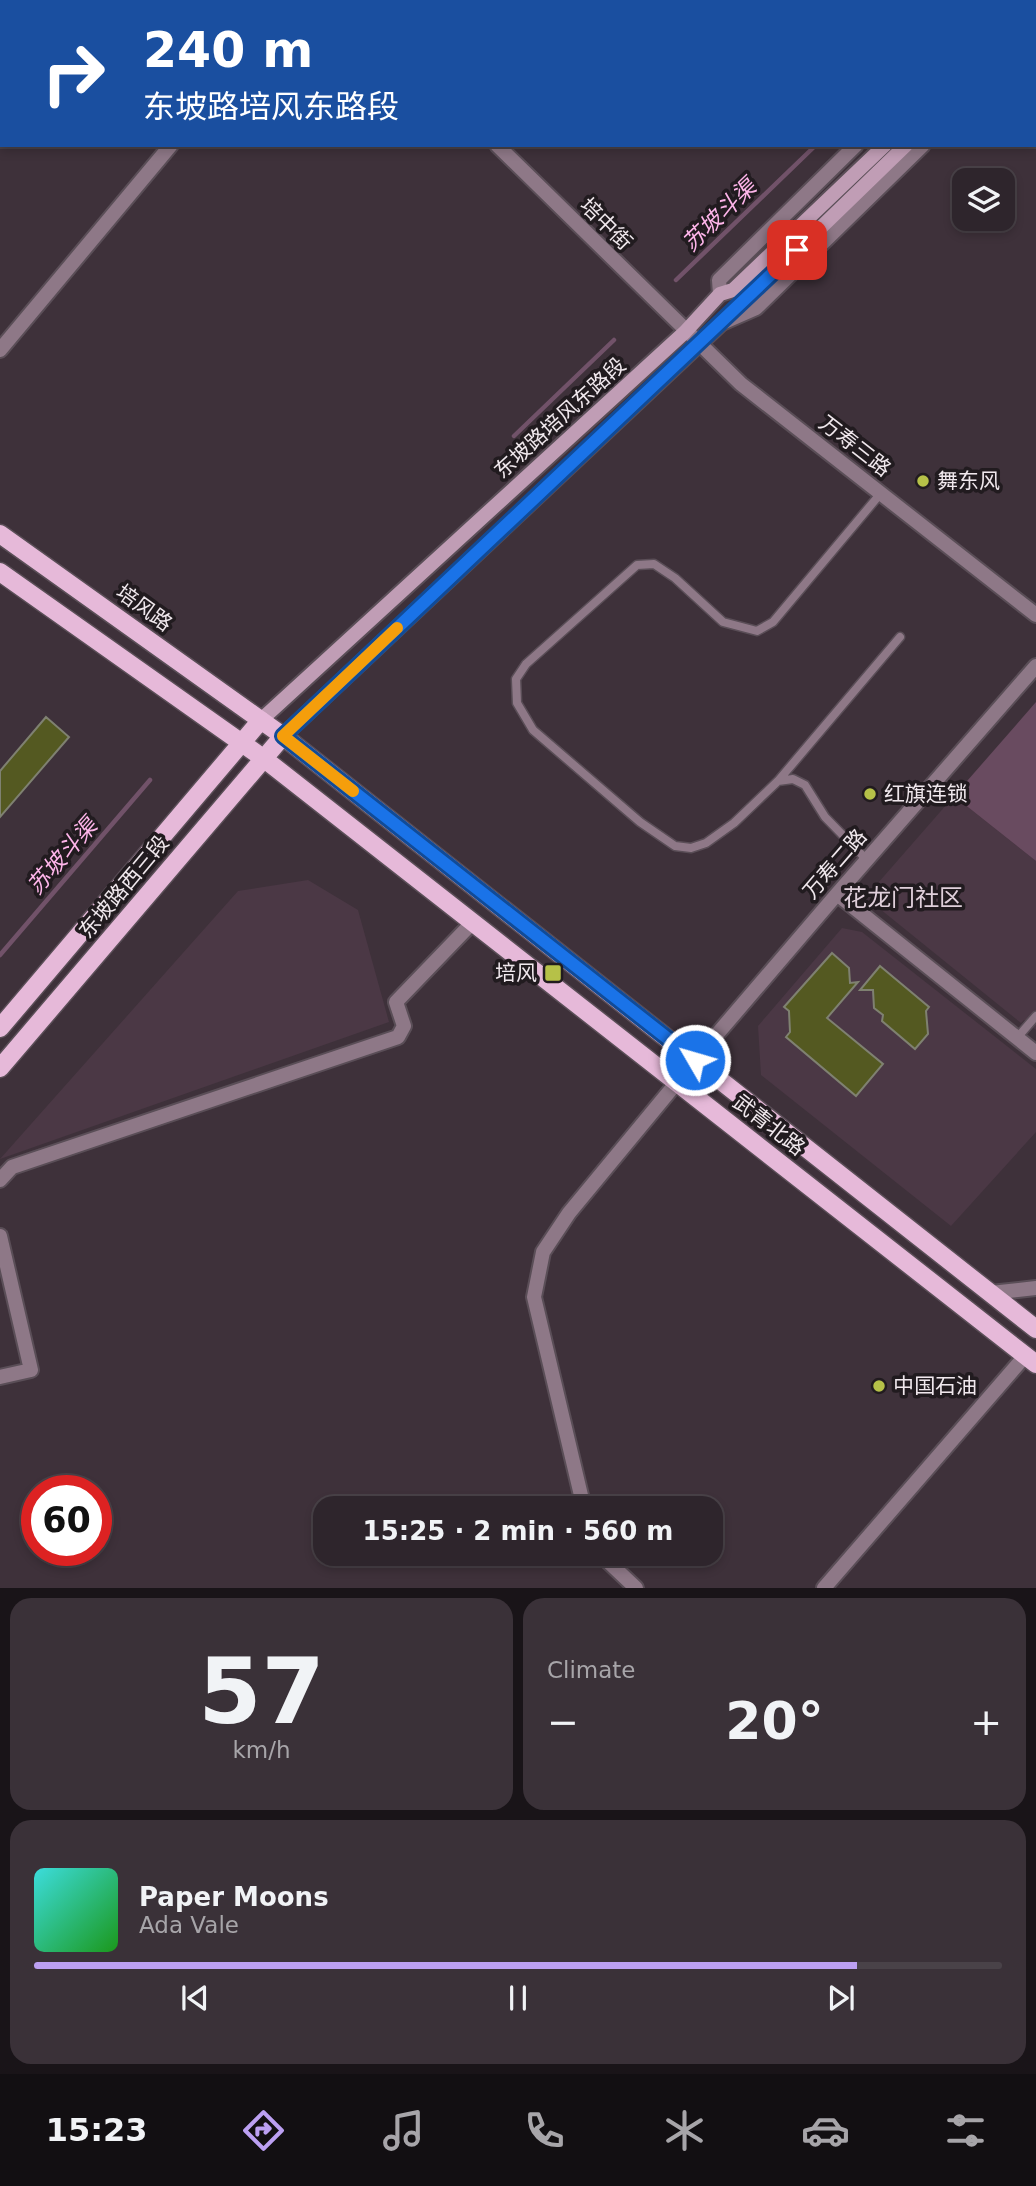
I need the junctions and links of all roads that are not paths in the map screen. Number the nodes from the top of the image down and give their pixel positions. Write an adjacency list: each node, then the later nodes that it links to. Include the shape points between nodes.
1 (169, 147): 11 (street)
2 (499, 147): 9 (street, 培中街)
3 (854, 147): 7 (street, via 719,280)
4 (883, 147): 7 (main road, 东坡路培风东路段, via 733,290)
5 (904, 147): 8 (main road, 东坡路培风东路段)
6 (921, 147): 8 (street, via 756,308)
7 (720, 295): 9 (main road, 东坡路培风东路段)
8 (720, 324): 10 (main road, 东坡路培风东路段)
9 (685, 331): 10 (street, 万寿三路); 18 (main road, 东坡路培风东路段)
10 (698, 344): 12 (street, 万寿三路, via 741,384); 19 (main road, 东坡路培风东路段)
11 (0, 350)
12 (881, 493): 15 (street, 万寿三路); 22 (lane, via 773,622 757,631 723,622 654,564 637,565 526,664 516,679 517,703 533,730 640,822 675,846 691,848 706,843)
13 (0, 534): 18 (main road, 培风路)
14 (0, 572): 20 (main road)
15 (1036, 615)
16 (900, 637): 22 (lane)
17 (1036, 666): 23 (street, 万寿二路)
18 (261, 720): 19 (main road, 武青北路); 20 (main road, 东坡路西三段)
19 (283, 736): 21 (main road, 东坡路西三段); 30 (main road, 武青北路)
20 (242, 742): 21 (main road, 武青北路); 27 (main road, 东坡路西三段)
21 (263, 758): 25 (main road, 武青北路); 31 (main road, 东坡路西三段)
22 (778, 781): 23 (lane, via 793,779 805,785 825,817)
23 (867, 860): 24 (street, 万寿二路)
24 (836, 894): 28 (street); 30 (street, 万寿二路)
25 (473, 922): 32 (main road, 武青北路); 33 (street, via 396,1002 404,1026 398,1037 12,1167)
26 (1036, 1016): 28 (lane)
27 (0, 1028)
28 (1017, 1038): 29 (street)
29 (1036, 1053)
30 (695, 1060): 36 (main road, 武青北路)
31 (0, 1068)
32 (678, 1082): 38 (main road, 武青北路); 40 (street, via 569,1213 543,1252 534,1297)
33 (0, 1180)
34 (0, 1236): 39 (street, via 31,1370)
35 (1036, 1288): 36 (street)
36 (990, 1293): 37 (main road, 武青北路)
37 (1036, 1329)
38 (1030, 1360): 43 (street)
39 (0, 1377)
40 (581, 1496)
41 (613, 1566): 42 (street)
42 (636, 1587)
43 (824, 1587)

